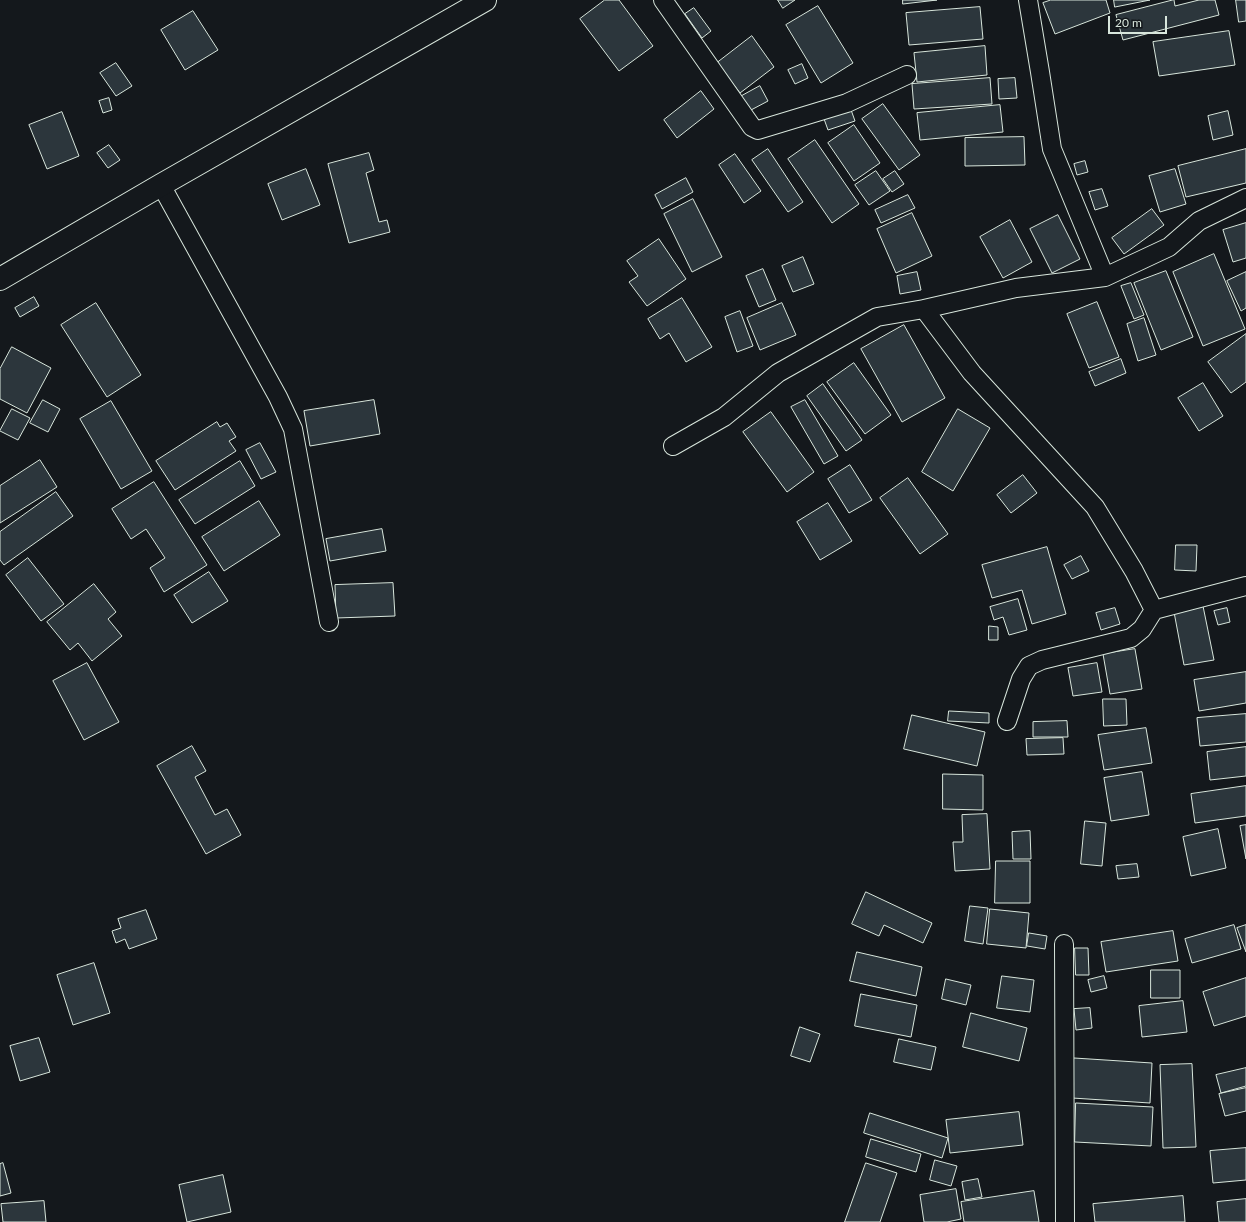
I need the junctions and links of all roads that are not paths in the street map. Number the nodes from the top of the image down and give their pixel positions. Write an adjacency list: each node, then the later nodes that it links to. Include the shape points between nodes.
1 (485, 0): 5 (main road)
2 (663, 0): 4 (street, via 752,127 758,130 847,103)
3 (1028, 0): 7 (street, via 1052,149)
4 (907, 75)
5 (161, 185): 8 (main road); 13 (street, via 293,429)
6 (1246, 198): 7 (street, via 1199,221 1169,247)
7 (1105, 277): 9 (street, via 1016,288)
8 (0, 279)
9 (924, 309): 10 (street, via 877,317 778,373 724,417); 12 (street, via 972,373 1095,507 1134,571)
10 (673, 446)
11 (1246, 586): 12 (street)
12 (1154, 610): 14 (street, via 1142,629 1131,638 1042,660 1029,666 1021,679)
13 (329, 622)
14 (1007, 721)
15 (1064, 944): 16 (street)
16 (1065, 1222)

